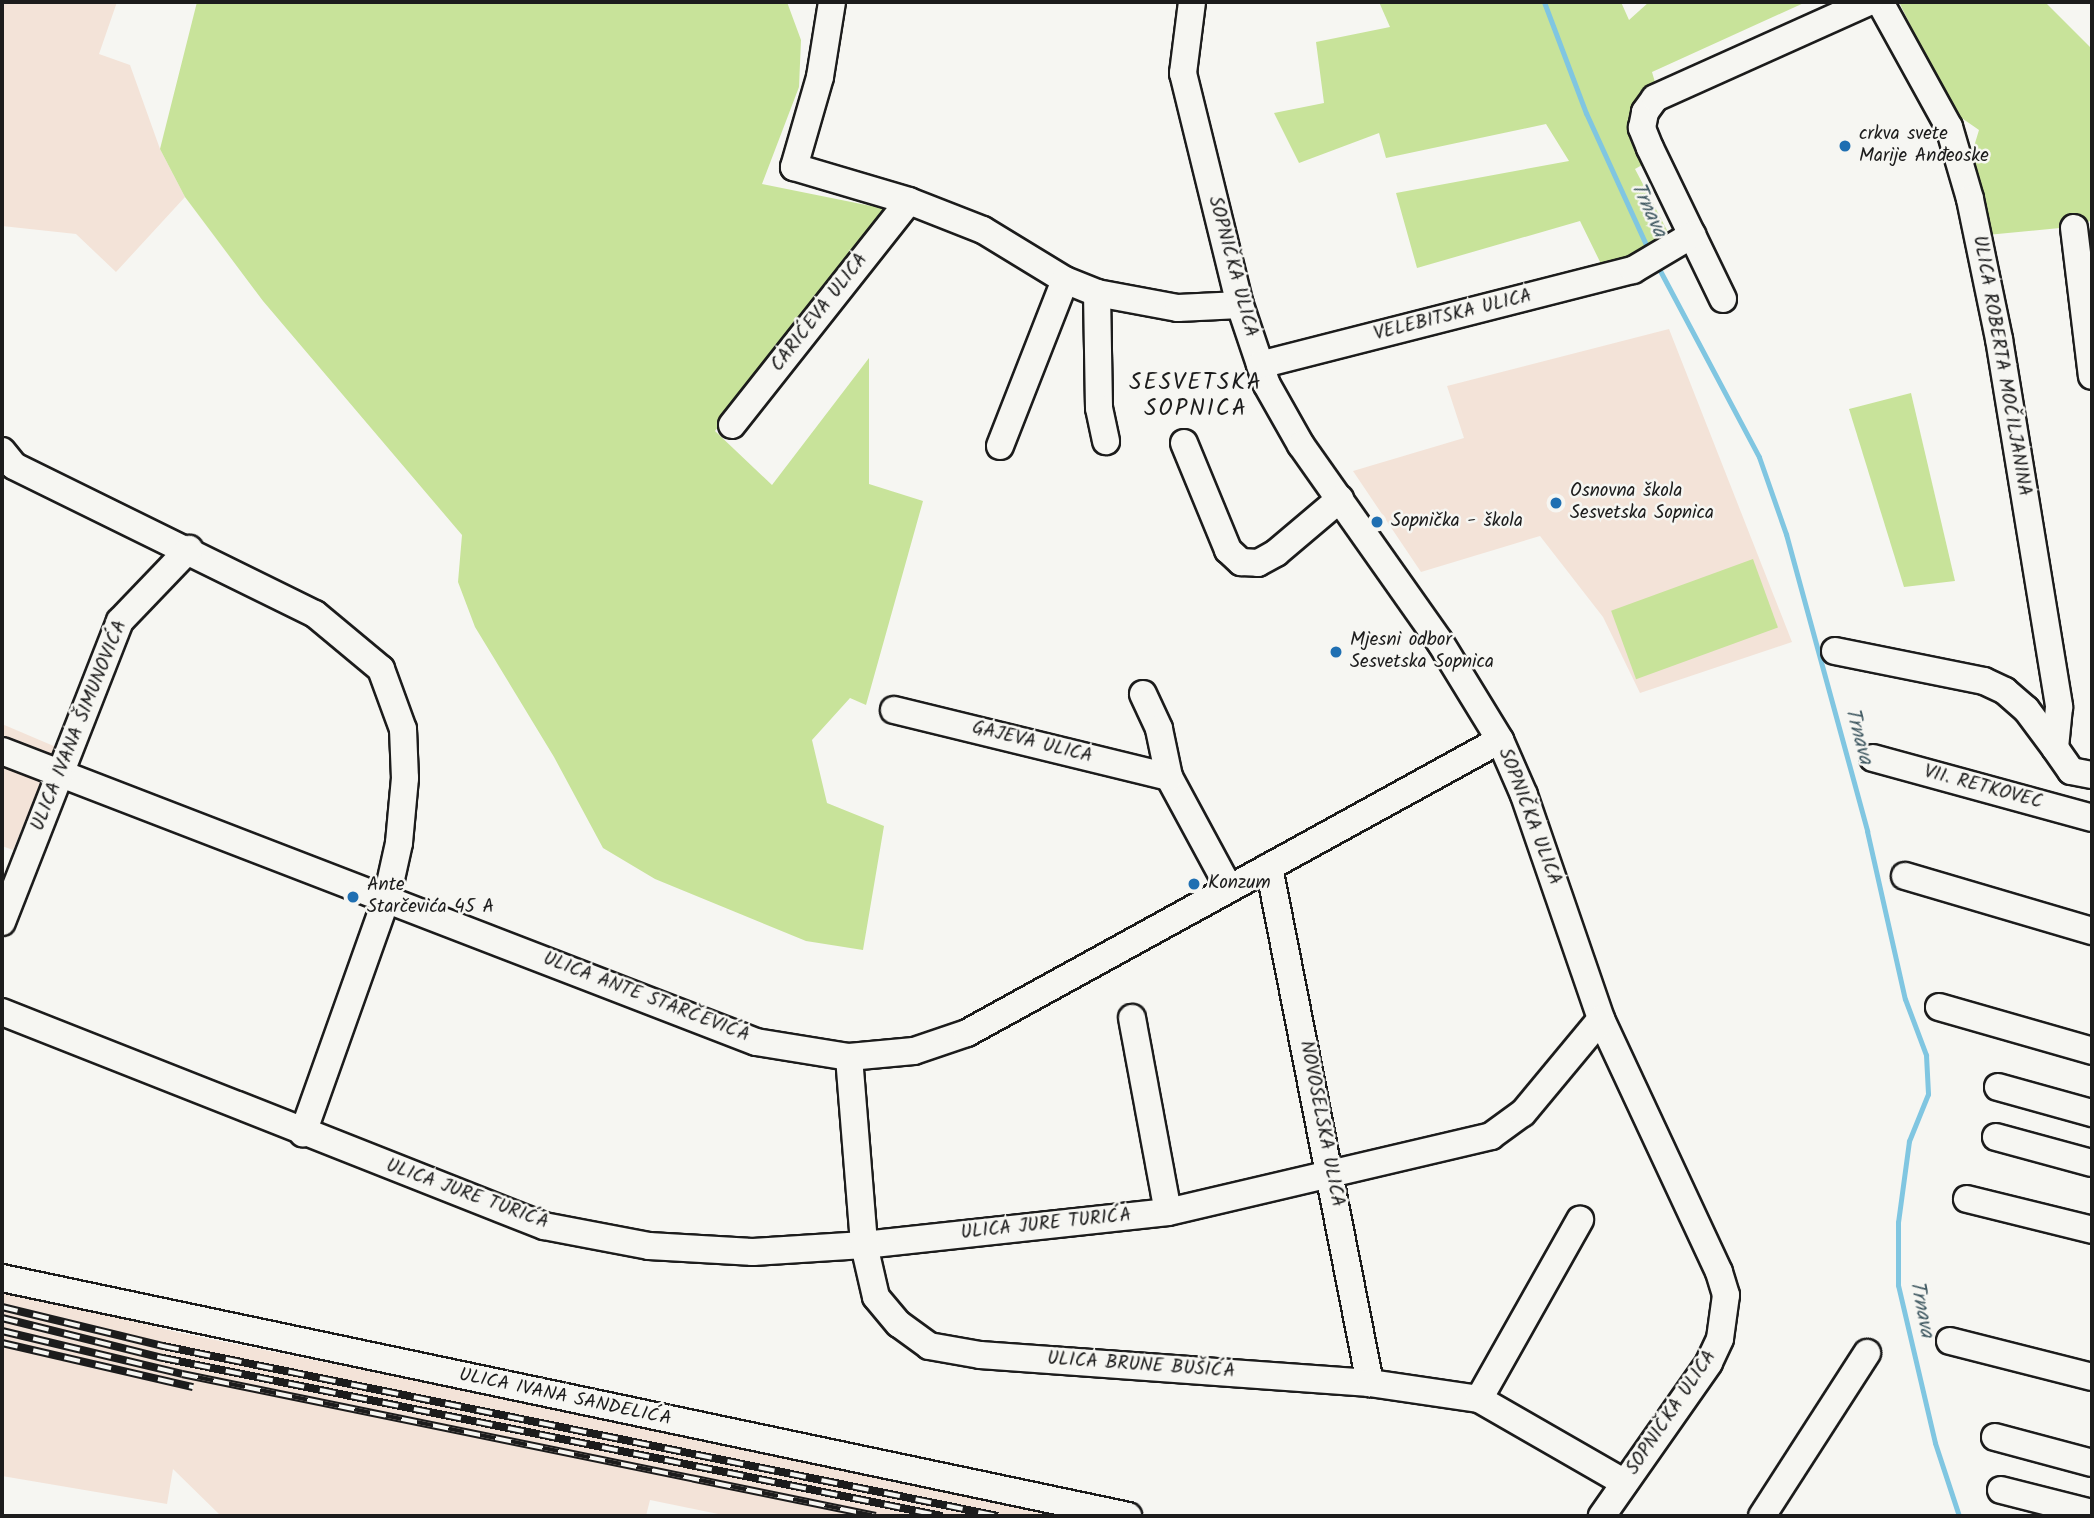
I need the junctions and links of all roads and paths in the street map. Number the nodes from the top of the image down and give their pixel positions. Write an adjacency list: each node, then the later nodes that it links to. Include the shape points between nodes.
1 (832, 2): 5 (street, via 820,77 794,167)
2 (1192, 2): 11 (street, SOPNIČKA ULICA, via 1184,73)
3 (1869, 2): 7 (street, via 1655,98 1645,112 1642,128)
4 (1880, 2): 25 (street, ULICA ROBERTA MOČILJANINA, via 1949,127 1970,199 1999,340 2059,707)
5 (909, 201): 8 (street, via 983,230); 14 (street, CARIĆEVA ULICA)
6 (2074, 228): 13 (street)
7 (1692, 235): 10 (street); 12 (street, VELEBITSKA ULICA, via 1655,258)
8 (1065, 280): 9 (street); 17 (street)
9 (1097, 293): 11 (street, via 1178,308); 15 (street, via 1099,408)
10 (1723, 299)
11 (1240, 305): 12 (street, SOPNIČKA ULICA)
12 (1259, 365): 19 (street, SOPNIČKA ULICA, via 1282,414)
13 (2092, 376)
14 (732, 425)
15 (1106, 441)
16 (1184, 443): 19 (street, via 1228,550 1241,562 1258,563 1276,553)
17 (1000, 446)
18 (2, 451): 20 (street, via 14,466)
19 (1340, 499): 24 (street, SOPNIČKA ULICA, via 1440,642)
20 (189, 549): 28 (street, ULICA IVANA ŠIMUNOVIĆA, via 120,621); 35 (street, via 315,614 381,669 403,729 405,778 399,843)
21 (1835, 651): 25 (street, via 1984,681 2026,709)
22 (1143, 694): 30 (street, via 1159,729)
23 (894, 710): 30 (street, GAJEVA ULICA)
24 (1500, 740): 32 (street, ULICA ANTE STARČEVIĆA); 41 (street, SOPNIČKA ULICA, via 1524,795)
25 (2055, 748): 29 (street, via 2071,771)
26 (2, 751): 28 (street, ULICA ANTE STARČEVIĆA)
27 (1873, 758): 31 (street, VII. RETKOVEC)
28 (59, 772): 35 (street, ULICA ANTE STARČEVIĆA); 36 (street, ULICA IVANA ŠIMUNOVIĆA)
29 (2092, 775)
30 (1169, 777): 34 (street)
31 (2092, 818)
32 (1269, 867): 34 (street, ULICA ANTE STARČEVIĆA); 49 (street, NOVOSELSKA ULICA)
33 (1905, 876): 37 (street)
34 (1229, 888): 43 (street, ULICA ANTE STARČEVIĆA, via 967,1034 914,1051)
35 (387, 897): 43 (street, ULICA ANTE STARČEVIĆA, via 756,1042); 46 (street)
36 (2, 922)
37 (2092, 931)
38 (1939, 1007): 42 (street)
39 (2, 1012): 46 (street, ULICA JURE TURIĆA)
40 (1132, 1018): 51 (street)
41 (1601, 1018): 49 (street, ULICA JURE TURIĆA, via 1523,1113 1491,1136); 63 (street, SOPNIČKA ULICA, via 1726,1295 1720,1339 1709,1363)
42 (2092, 1051)
43 (849, 1057): 54 (street, ULICA BRUNE BUŠIĆA)
44 (1998, 1087): 45 (street)
45 (2092, 1113)
46 (303, 1133): 54 (street, ULICA JURE TURIĆA, via 544,1226 649,1246 753,1252)
47 (1996, 1137): 48 (street)
48 (2092, 1163)
49 (1331, 1175): 51 (street, ULICA JURE TURIĆA); 59 (street, NOVOSELSKA ULICA)
50 (1967, 1199): 53 (street)
51 (1168, 1212): 54 (street, ULICA JURE TURIĆA)
52 (1580, 1220): 60 (street)
53 (2092, 1230)
54 (864, 1245): 59 (street, ULICA BRUNE BUŠIĆA, via 876,1297 899,1324 929,1346 980,1355)
55 (2, 1279): 66 (street, ULICA IVANA SANDELIĆA)
56 (1950, 1341): 58 (street)
57 (1867, 1353): 68 (street)
58 (2092, 1377)
59 (1370, 1383): 60 (street, ULICA BRUNE BUŠIĆA)
60 (1479, 1399): 63 (street, ULICA BRUNE BUŠIĆA)
61 (1996, 1437): 62 (street)
62 (2092, 1463)
63 (1626, 1483): 67 (street, SOPNIČKA ULICA)
64 (2001, 1490): 65 (street)
65 (2092, 1513)
66 (1128, 1516)
67 (1602, 1516)
68 (1762, 1516)

